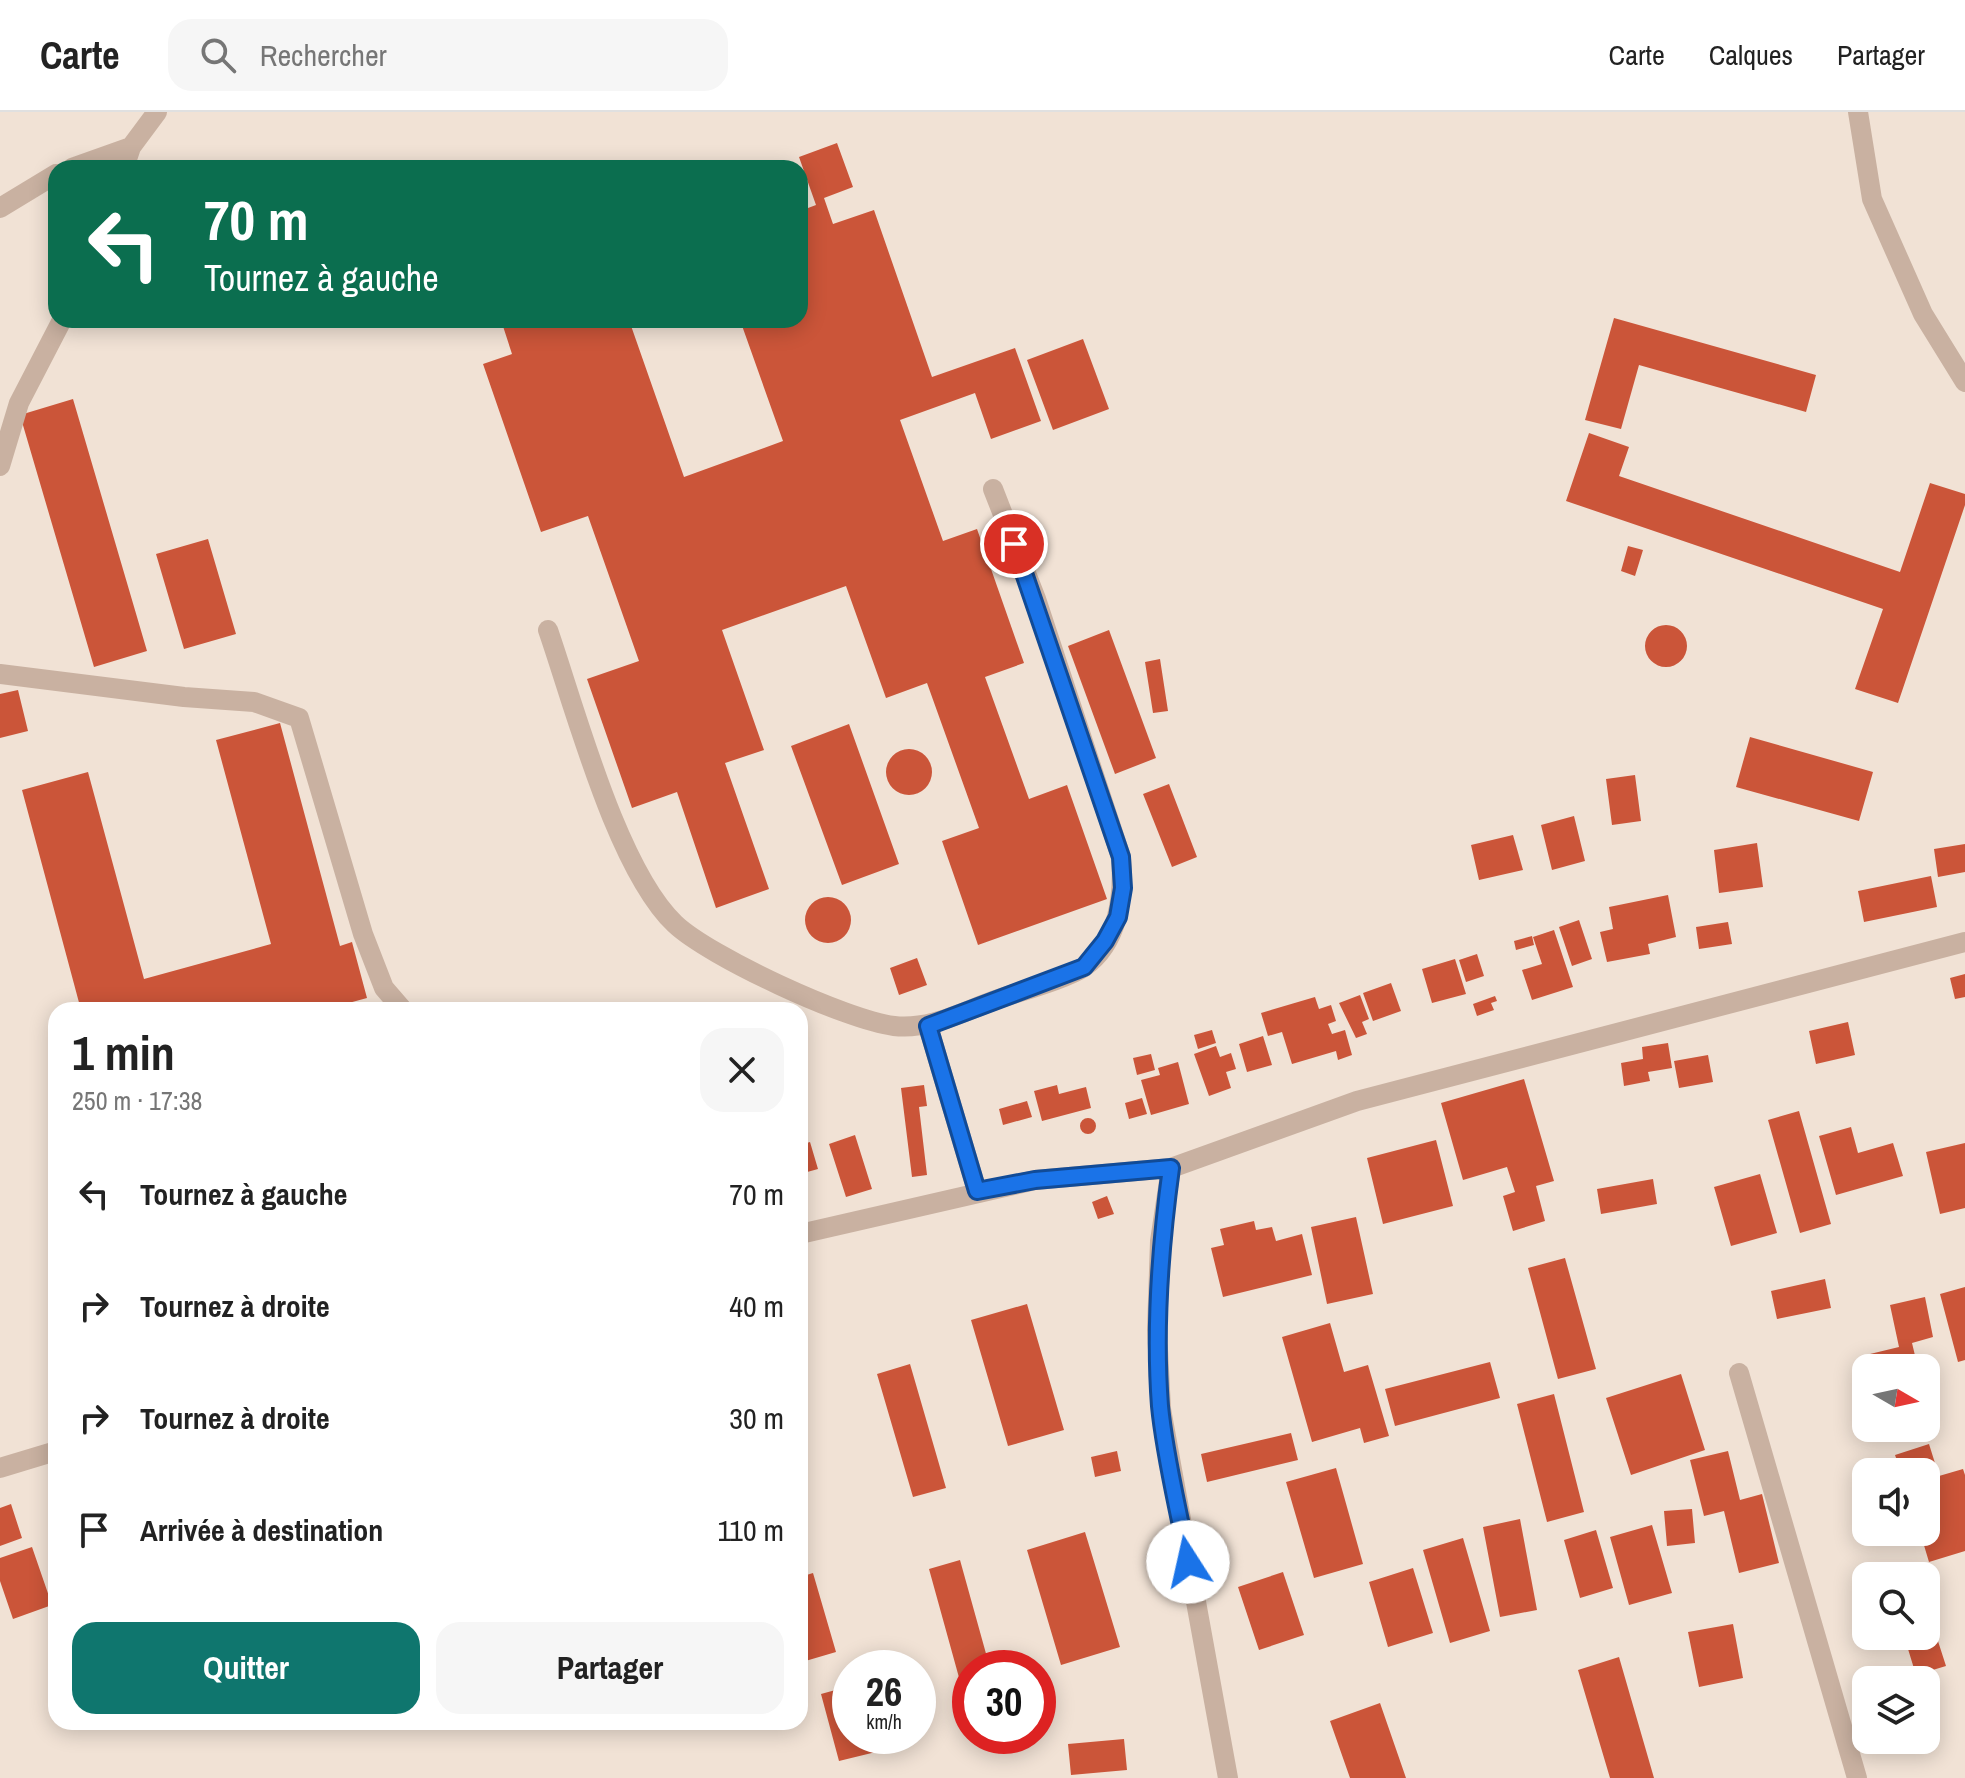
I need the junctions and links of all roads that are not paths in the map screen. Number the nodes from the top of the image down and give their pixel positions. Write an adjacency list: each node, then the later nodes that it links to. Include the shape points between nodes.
1 (157, 112): 3 (street)
2 (1858, 112): 9 (street, via 1872,199 1923,314)
3 (131, 147): 4 (street); 5 (street)
4 (94, 160)
5 (127, 160)
6 (48, 179): 7 (street)
7 (0, 208)
8 (58, 328): 10 (street, via 19,403)
9 (1965, 382)
10 (0, 466)
11 (993, 489): 16 (street, via 1036,599 1121,857 1123,888 1118,917 1084,967)
12 (548, 630): 16 (street, via 641,881 674,923 715,954 846,1013 893,1026)
13 (0, 674): 15 (street, via 254,702 299,718 363,934 384,988)
14 (1965, 942): 17 (street, via 1357,1101)
15 (396, 1002)
16 (928, 1026): 18 (street)
17 (1171, 1168): 18 (street, via 1035,1180); 23 (street, via 1160,1241 1161,1409)
18 (977, 1191): 19 (street)
19 (808, 1232)
20 (1739, 1373): 24 (street)
21 (48, 1453): 22 (street)
22 (0, 1468)
23 (1228, 1778)
24 (1857, 1778)

